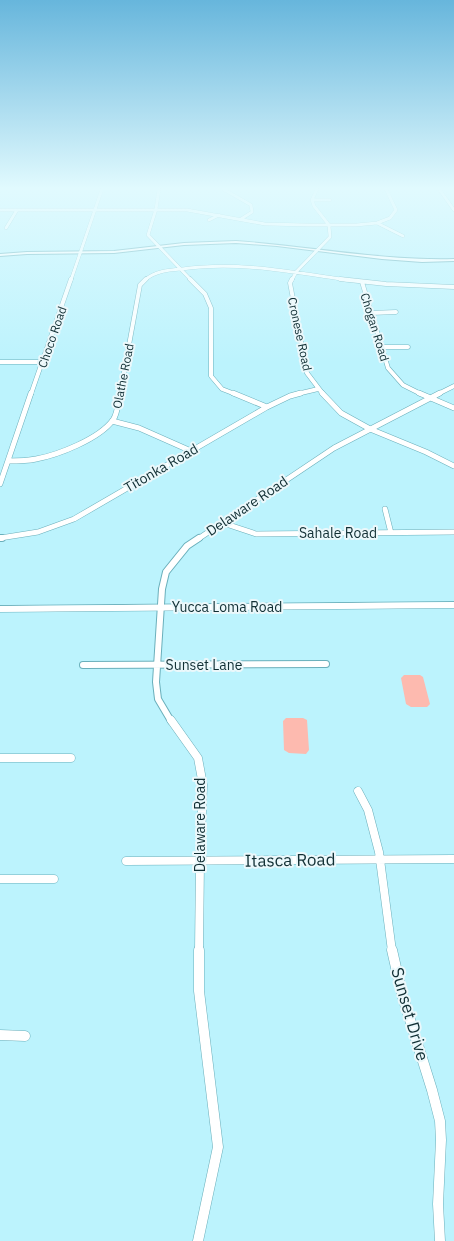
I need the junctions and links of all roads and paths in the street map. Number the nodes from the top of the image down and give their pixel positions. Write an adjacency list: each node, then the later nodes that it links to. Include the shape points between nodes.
1 (83, 247): 6 (street, Choco Road)
2 (158, 247): 6 (street); 9 (street)
3 (297, 247): 5 (street)
4 (321, 247): 5 (street)
5 (318, 250): 8 (street, via 422,261); 10 (street)
6 (81, 253): 7 (street); 18 (street, Choco Road)
7 (0, 255)
8 (454, 260)
9 (181, 269): 10 (street, Olathe Road, via 217,265); 22 (street, via 205,294 211,308 211,376 222,389); 24 (street, Olathe Road, via 154,275 140,285 117,410)
10 (296, 272): 11 (street, Olathe Road); 20 (street, Cronese Road, via 290,283 307,373)
11 (362, 282): 12 (street, Olathe Road); 14 (street, Chogan Road)
12 (454, 287)
13 (396, 312): 14 (street)
14 (371, 313): 15 (street, Chogan Road)
15 (382, 347): 16 (street); 21 (street, Chogan Road, via 388,368 403,385)
16 (408, 347)
17 (0, 362): 18 (street)
18 (43, 362): 27 (street, Choco Road)
19 (454, 386): 21 (street, Delaware Road)
20 (318, 389): 22 (street, Titonka Road, via 290,396); 25 (street, Cronese Road, via 341,413)
21 (430, 399): 23 (street, Chogan Road); 25 (street, Delaware Road)
22 (267, 407): 26 (street, Titonka Road)
23 (454, 408)
24 (112, 421): 26 (street, via 139,428); 27 (street, Olathe Road, via 92,436 56,454 28,461)
25 (370, 429): 28 (street, Cronese Road); 31 (street, Delaware Road, via 334,448)
26 (191, 451): 34 (street, Titonka Road, via 74,519 46,530)
27 (8, 461): 29 (street, Choco Road)
28 (454, 466)
29 (0, 484)
30 (386, 509): 33 (street)
31 (223, 523): 33 (street, Sahale Road, via 256,534); 36 (street, Delaware Road, via 187,546 166,572)
32 (454, 532): 33 (street, Sahale Road)
33 (391, 533)
34 (0, 538)
35 (454, 605): 36 (main road, Yucca Loma Road)
36 (161, 608): 37 (main road, Yucca Loma Road); 40 (street, Delaware Road)
37 (0, 609)
38 (326, 664): 40 (street, Sunset Lane)
39 (83, 665): 40 (street, Sunset Lane)
40 (157, 665): 47 (street, Delaware Road, via 158,699 198,758 203,785)
41 (0, 758): 42 (street)
42 (71, 758)
43 (358, 791): 46 (street, Sunset Drive, via 367,806)
44 (454, 859): 46 (street, Itasca Road)
45 (126, 860): 47 (street, Itasca Road)
46 (380, 860): 47 (street, Itasca Road); 53 (street, Sunset Drive, via 394,960 438,1110 441,1134 438,1218)
47 (200, 861): 52 (street, Delaware Road, via 199,991 218,1147)
48 (0, 879): 49 (street)
49 (54, 879)
50 (0, 1035): 51 (street)
51 (25, 1036)
52 (198, 1241)
53 (440, 1241)

